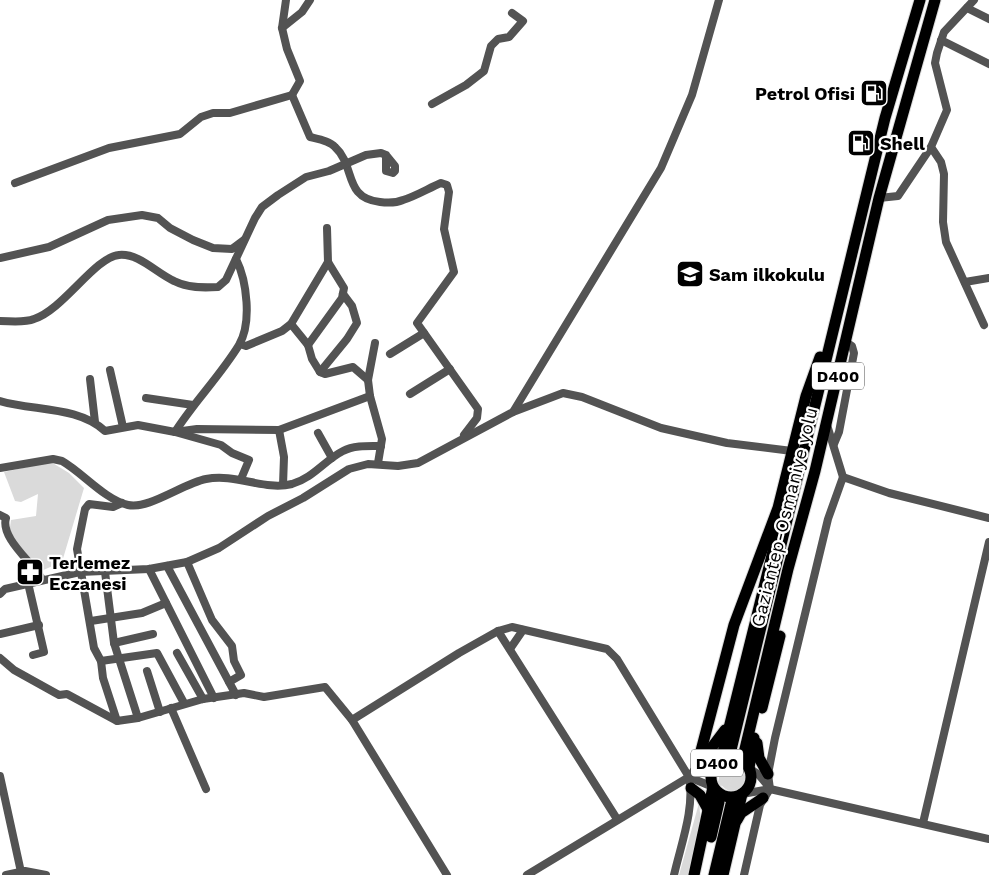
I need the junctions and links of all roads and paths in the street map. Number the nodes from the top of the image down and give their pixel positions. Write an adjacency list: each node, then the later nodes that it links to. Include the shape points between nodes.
1 (286, 0): 10 (street)
2 (310, 0): 10 (street, via 302,12)
3 (719, 0): 48 (street, via 692,95 660,168)
4 (920, 0): 32 (highway, Gaziantep-Osmaniye yolu / D400, via 885,118)
5 (935, 0): 19 (highway, Gaziantep-Osmaniye yolu / D400)
6 (974, 0): 7 (street)
7 (967, 8): 9 (street); 11 (street, via 944,32)
8 (512, 13): 14 (street, via 523,21 509,37 498,39 491,46 484,71)
9 (989, 19)
10 (282, 28): 13 (street, via 300,81)
11 (941, 40): 12 (street); 15 (street, via 935,64 947,110)
12 (989, 64)
13 (292, 94): 17 (street, via 310,137 335,146); 18 (street, via 230,113 213,113 201,117 180,134 109,148)
14 (432, 104)
15 (931, 147): 19 (street, via 898,196); 26 (street, via 941,162 944,174 946,242)
16 (386, 154): 17 (street, via 366,155)
17 (346, 165): 21 (street, via 306,177 278,194 262,207); 31 (street, via 355,189 372,201 389,203 442,183 447,185 444,228 454,272 417,322)
18 (15, 183)
19 (879, 198): 33 (highway, Gaziantep-Osmaniye yolu / D400)
20 (327, 228): 24 (street)
21 (246, 239): 22 (street, via 232,249 214,248 170,228 158,218 142,216 108,220 49,247); 23 (street)
22 (0, 258)
23 (236, 259): 28 (street, via 226,280 218,286 206,288 173,280 130,256 118,255 105,261 47,314 33,320); 35 (street, via 247,314)
24 (328, 262): 27 (street, via 344,288); 29 (street)
25 (989, 278): 26 (street)
26 (965, 282): 30 (street)
27 (343, 294): 36 (street); 40 (street, via 352,306 357,323)
28 (0, 321)
29 (291, 324): 35 (street, via 246,346); 36 (street)
30 (984, 326)
31 (424, 333): 37 (street); 38 (street)
32 (832, 338): 58 (highway, via 820,355); 62 (highway, Gaziantep-Osmaniye yolu / D400)
33 (846, 342): 50 (highway, Gaziantep-Osmaniye yolu / D400); 56 (street, via 854,353 839,433)
34 (375, 343): 42 (street)
35 (240, 344): 47 (street)
36 (308, 345): 40 (street)
37 (390, 354)
38 (450, 369): 43 (street); 55 (street, via 478,409 469,431)
39 (110, 370): 51 (street)
40 (320, 372): 42 (street, via 325,374 352,367)
41 (90, 379): 49 (street)
42 (368, 380): 44 (street)
43 (410, 394)
44 (370, 396): 52 (street); 57 (street)
45 (146, 398): 47 (street)
46 (0, 401): 49 (street, via 19,407 51,409)
47 (193, 404): 53 (street)
48 (514, 412): 55 (street); 58 (street, via 563,393 582,397 661,428 727,443)
49 (95, 422): 51 (street, via 105,431)
50 (827, 425): 56 (street); 63 (highway, Gaziantep-Osmaniye yolu / D400)
51 (123, 427): 53 (street, via 138,425)
52 (278, 430): 53 (street, via 197,429); 66 (street, via 284,457)
53 (174, 432): 65 (street, via 221,445 249,460)
54 (318, 433): 59 (street)
55 (455, 443): 60 (street, via 409,466)
56 (834, 444): 64 (street)
57 (381, 446): 59 (street, via 351,448); 60 (street)
58 (792, 451): 110 (highway, via 772,525 734,625)
59 (332, 458): 66 (street, via 311,475)
60 (378, 463): 71 (street, via 349,469 219,548)
61 (0, 468): 67 (street, via 53,459 62,461)
62 (798, 471): 105 (highway, D400, via 769,564); 107 (highway, Gaziantep-Osmaniye yolu / D400)
63 (815, 471): 106 (highway, D400, via 811,502); 108 (highway, Gaziantep-Osmaniye yolu / D400)
64 (843, 477): 69 (street, via 889,493); 112 (street, via 828,520)
65 (241, 479): 66 (street); 67 (street, via 224,476 205,479 139,506)
66 (283, 485)
67 (122, 503): 74 (street, via 113,507 86,506 78,544)
68 (0, 515): 76 (street, via 6,518 6,536)
69 (989, 518)
70 (989, 542): 124 (street)
71 (187, 562): 72 (street); 95 (street, via 212,620 232,646 234,661 242,675)
72 (167, 566): 73 (street); 95 (street)
73 (149, 569): 75 (street); 79 (street)
74 (80, 572): 75 (street); 76 (street); 81 (street)
75 (105, 572): 80 (street)
76 (42, 579): 77 (street)
77 (28, 583): 78 (street); 82 (street)
78 (2, 590)
79 (166, 604): 80 (street); 97 (street)
80 (111, 620): 81 (street); 87 (street)
81 (91, 621): 93 (street, via 94,648)
82 (39, 625): 85 (street); 90 (street, via 44,652)
83 (498, 630): 84 (street, via 512,627); 88 (street); 103 (street)
84 (524, 630): 88 (street); 114 (street, via 607,649 617,659)
85 (0, 634)
86 (153, 634): 87 (street)
87 (114, 643): 91 (street)
88 (510, 648): 122 (street)
89 (178, 653): 98 (street)
90 (33, 655)
91 (120, 657): 93 (street); 99 (street, via 157,653); 102 (street)
92 (0, 658): 104 (street, via 14,670 59,695 67,694)
93 (102, 661): 104 (street, via 103,678)
94 (147, 671): 101 (street)
95 (229, 682): 96 (street)
96 (236, 695): 97 (street); 103 (street, via 244,693 264,697 325,687)
97 (214, 698): 98 (street)
98 (203, 699): 99 (street)
99 (184, 703): 100 (street)
100 (171, 708): 101 (street); 116 (street)
101 (160, 712): 102 (street)
102 (138, 718): 104 (street)
103 (352, 720): 130 (street)
104 (117, 721)
105 (730, 722): 109 (highway, D400); 110 (highway, D400)
106 (756, 732): 111 (highway, D400); 112 (highway, D400, via 759,758)
107 (731, 750)
108 (744, 753)
109 (721, 760): 110 (street); 111 (highway, D400, via 737,758); 115 (highway, D400, via 712,770)
110 (697, 766): 114 (street)
111 (749, 768): 117 (street, via 758,774); 118 (highway, D400, via 750,783)
112 (768, 774): 117 (street)
113 (0, 776): 127 (street)
114 (690, 782): 115 (street); 121 (highway, D400); 122 (street); 133 (street, via 687,818)
115 (713, 786): 118 (highway, D400, via 726,796); 121 (highway, D400)
116 (206, 789)
117 (766, 793): 118 (street); 123 (highway); 124 (street); 138 (street)
118 (742, 794): 123 (highway, D400)
119 (719, 802): 135 (highway)
120 (731, 804): 136 (highway)
121 (709, 811): 134 (highway, D400)
122 (616, 819): 126 (street)
123 (736, 822): 137 (highway, D400)
124 (923, 823): 125 (street)
125 (989, 839)
126 (542, 866): 131 (street); 132 (street)
127 (21, 872): 128 (street); 129 (street)
128 (6, 875)
129 (46, 875)
130 (447, 875)
131 (527, 875)
132 (546, 875)
133 (674, 875)
134 (694, 875)
135 (702, 875)
136 (714, 875)
137 (723, 875)
138 (744, 875)

